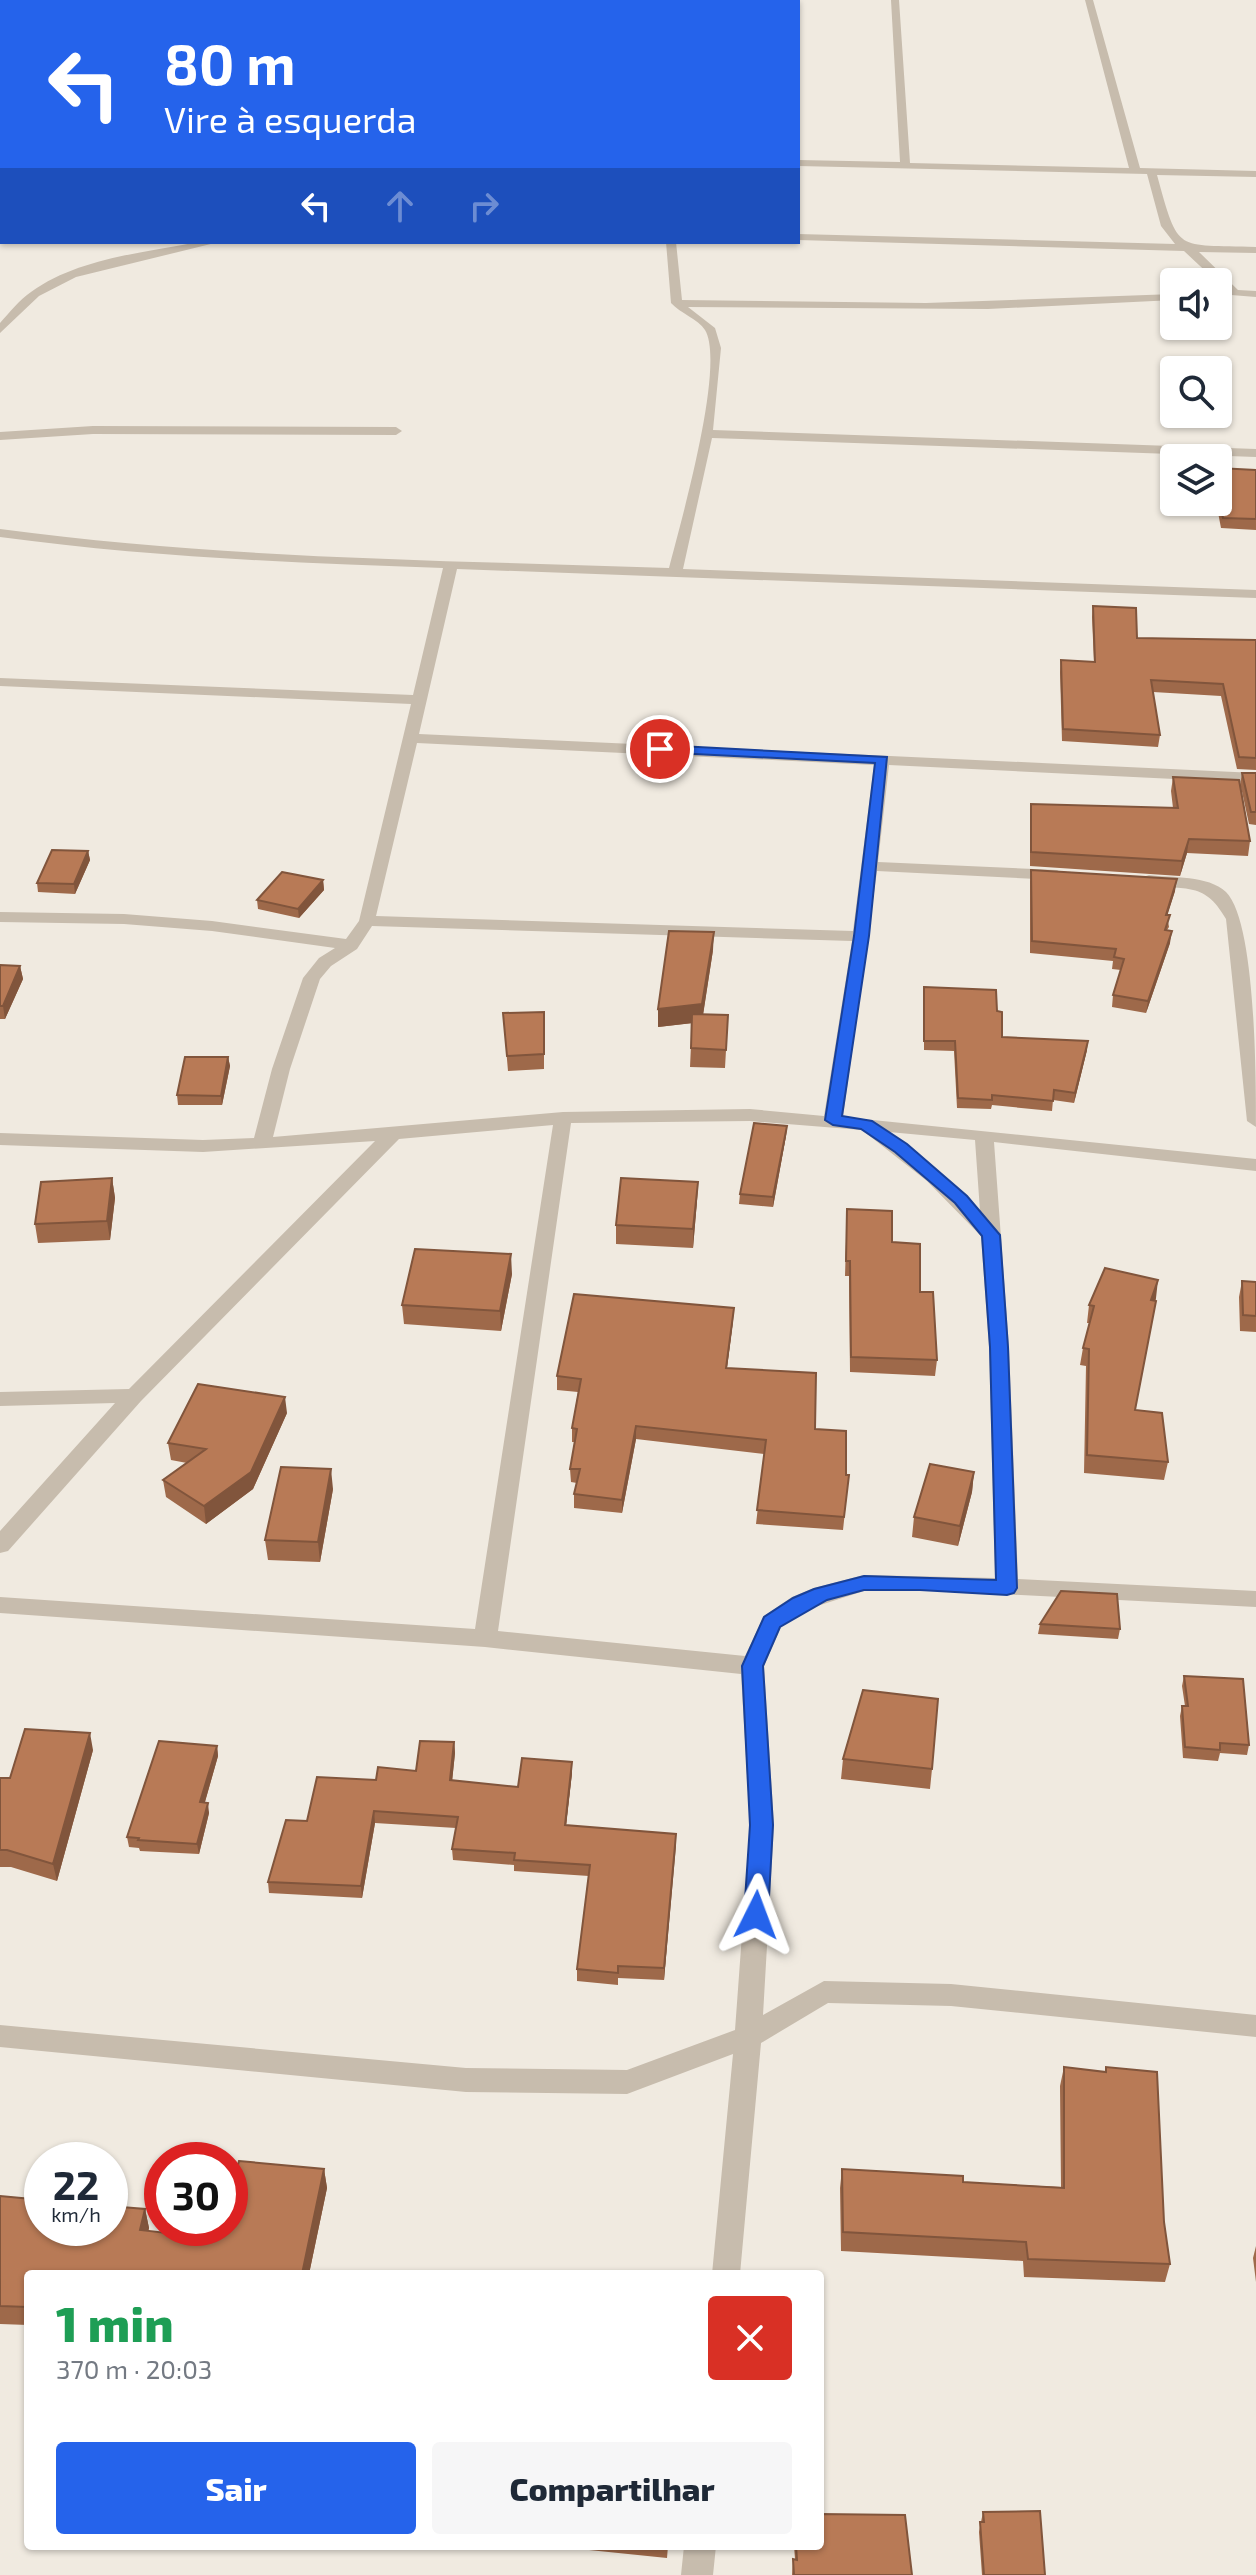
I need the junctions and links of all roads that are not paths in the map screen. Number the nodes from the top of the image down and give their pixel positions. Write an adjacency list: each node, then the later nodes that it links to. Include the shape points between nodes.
1 (895, 0): 4 (street)
2 (1089, 0): 5 (street)
3 (800, 163): 4 (street)
4 (905, 166): 5 (street)
5 (1135, 170): 6 (street)
6 (1151, 171): 7 (street); 11 (street, via 1166,226)
7 (1256, 174)
8 (800, 237): 11 (street)
9 (205, 244): 18 (street, via 59,281 34,294)
10 (671, 244): 17 (street)
11 (1186, 249): 12 (street); 14 (street)
12 (1256, 250)
13 (1232, 293): 14 (street)
14 (1235, 293): 15 (street)
15 (1256, 296)
16 (1160, 298): 17 (street, via 986,306)
17 (677, 303): 20 (street, via 711,330 716,352)
18 (0, 330)
19 (396, 431): 21 (street, via 106,430)
20 (707, 434): 22 (street); 25 (street)
21 (0, 436)
22 (1256, 453)
23 (0, 533): 24 (street, via 226,556)
24 (451, 564): 25 (street); 28 (street)
25 (675, 573): 26 (street)
26 (1256, 594)
27 (0, 682): 28 (street)
28 (420, 700): 29 (street)
29 (411, 738): 30 (street); 36 (street)
30 (882, 760): 31 (street); 32 (street)
31 (1256, 778)
32 (869, 866): 33 (street); 37 (street)
33 (1077, 876)
34 (1125, 878): 41 (street, via 1207,887 1221,896 1234,919)
35 (0, 917): 38 (street, via 124,919)
36 (367, 921): 37 (street); 38 (street)
37 (861, 936): 40 (street)
38 (351, 945): 46 (street, via 312,978)
39 (563, 1118): 40 (street, via 750,1115); 43 (street); 55 (street)
40 (833, 1120): 42 (street)
41 (1256, 1121)
42 (866, 1124): 44 (street); 48 (street, via 961,1200)
43 (392, 1135): 46 (street); 49 (street)
44 (984, 1135): 47 (street); 48 (street)
45 (0, 1139): 46 (street)
46 (262, 1144)
47 (1256, 1165)
48 (991, 1235): 52 (street)
49 (134, 1396): 50 (street); 51 (street)
50 (0, 1399)
51 (0, 1545)
52 (1007, 1588): 53 (street); 56 (street, via 864,1583 822,1594 772,1622)
53 (1256, 1599)
54 (0, 1605): 55 (street)
55 (485, 1638): 56 (street)
56 (752, 1666): 59 (street, via 762,1825)
57 (1256, 2026): 59 (street, via 951,1995 824,1992)
58 (0, 2036): 59 (street, via 466,2080 627,2082)
59 (748, 2037): 60 (street)
60 (726, 2270)
61 (700, 2550): 62 (street)
62 (697, 2575)

